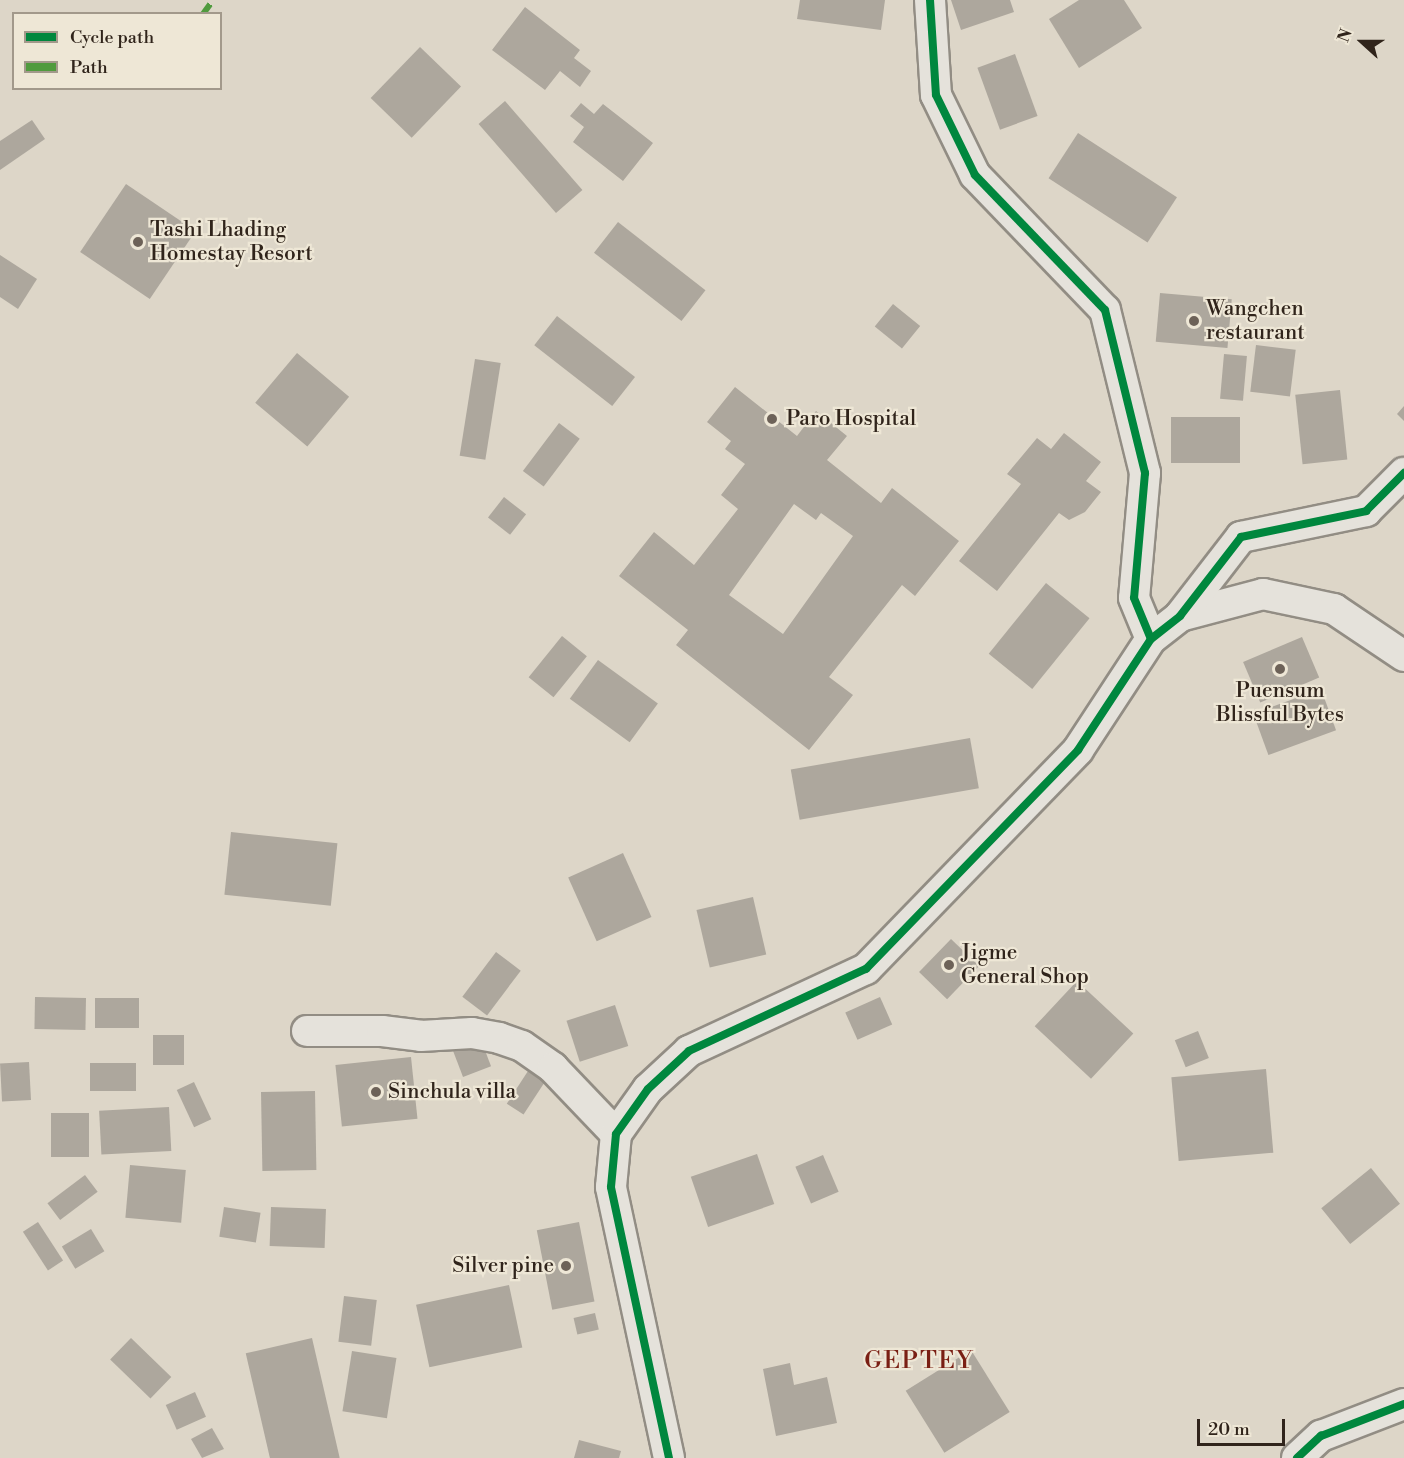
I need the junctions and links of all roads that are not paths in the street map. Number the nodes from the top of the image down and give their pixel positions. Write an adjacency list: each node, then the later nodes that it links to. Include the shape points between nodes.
1 (930, 0): 4 (street, via 936,95 975,175 1105,310 1145,473 1134,598)
2 (1404, 473): 3 (street, via 1366,511 1241,537)
3 (1180, 616): 4 (street); 5 (street, via 1263,594 1334,609)
4 (1151, 639): 7 (street, via 1078,750 866,969 688,1052 648,1089)
5 (1404, 656)
6 (307, 1031): 7 (street, via 472,1034 499,1038 522,1047 553,1068)
7 (616, 1134): 9 (street, via 611,1186)
8 (1404, 1404): 10 (street, via 1321,1436)
9 (669, 1458)
10 (1297, 1458)

